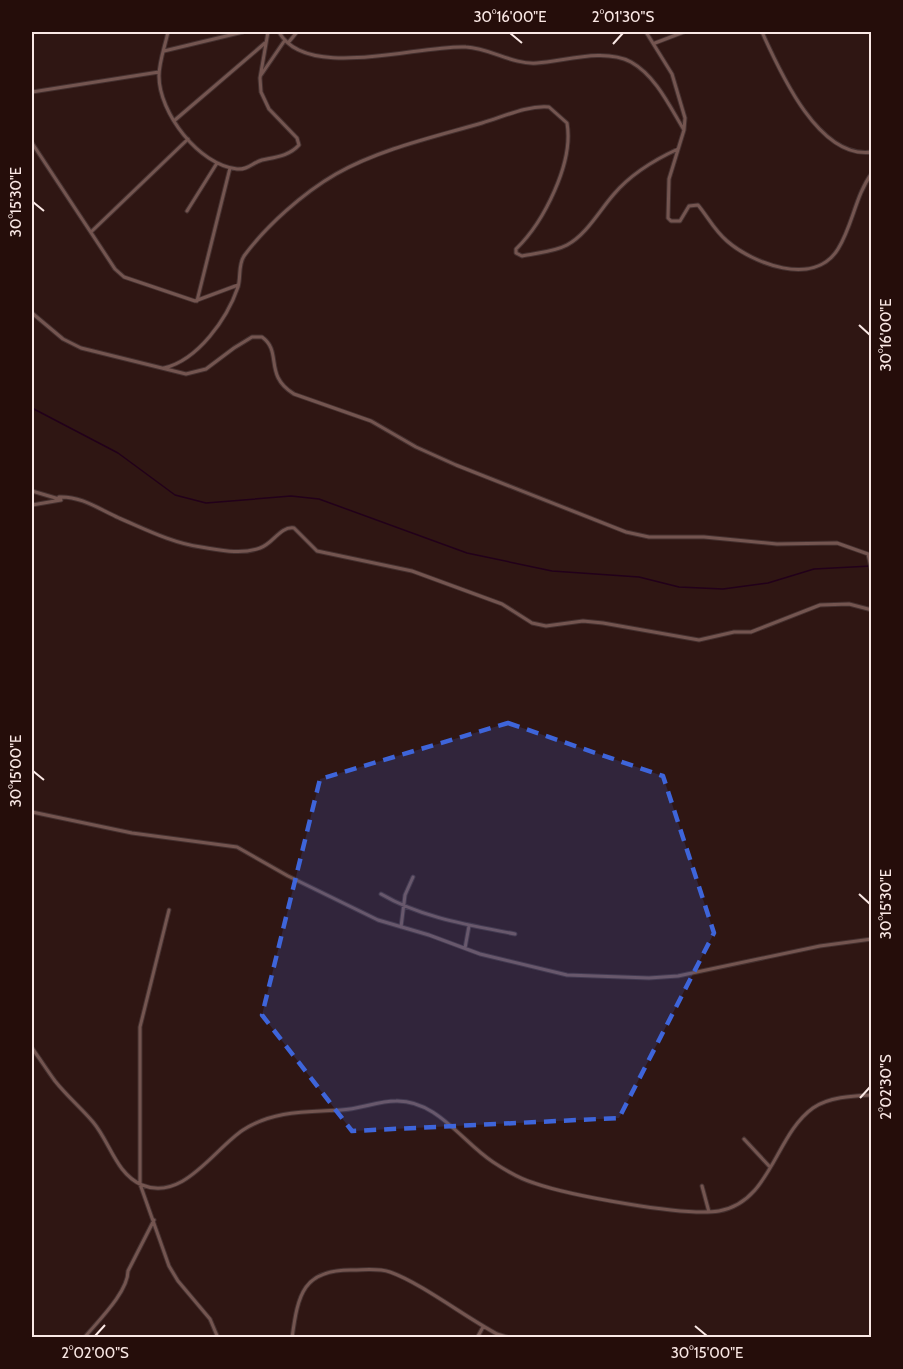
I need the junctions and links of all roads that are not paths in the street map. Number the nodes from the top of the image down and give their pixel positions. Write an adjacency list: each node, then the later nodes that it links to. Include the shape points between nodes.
1 (168, 32): 12 (street)
2 (243, 32): 12 (street)
3 (268, 32): 10 (street)
4 (279, 32): 9 (street)
5 (297, 32): 9 (street)
6 (646, 32): 11 (street)
7 (684, 32): 11 (street)
8 (762, 32): 21 (street, via 779,69 821,134 843,150)
9 (287, 41): 14 (street); 17 (street, via 311,54 352,59 444,46 474,47 525,63 613,57 630,61 650,78)
10 (266, 43): 14 (street); 16 (street)
11 (655, 43): 17 (street, via 672,74 685,118)
12 (164, 51): 13 (street)
13 (159, 72): 15 (street); 16 (street, via 163,97)
14 (260, 76): 23 (street, via 261,92 269,109 299,145 250,168)
15 (32, 92)
16 (175, 120): 18 (street)
17 (684, 130): 20 (street)
18 (188, 139): 22 (street); 26 (street)
19 (32, 143): 26 (street)
20 (678, 149): 24 (street, via 668,190 667,211 671,221 680,221 689,206 698,205 718,233 743,253 770,265 796,269 813,267 836,252); 27 (street, via 636,173 567,245 522,256 516,249 532,232 562,170 569,141 564,119 549,107 537,107 424,140 347,168 320,185 271,224 243,258)
21 (872, 153)
22 (218, 163): 23 (street); 25 (street)
23 (230, 168): 28 (street)
24 (872, 173)
25 (187, 211)
26 (92, 231): 28 (street, via 121,274 142,285)
27 (238, 285): 28 (street); 30 (street, via 197,352)
28 (197, 301)
29 (32, 313): 30 (street, via 63,339 81,348)
30 (159, 368): 34 (street, via 186,374 206,369 252,337 262,337 272,351 275,375 294,394 375,422 456,465 608,525 649,537 837,543 868,554)
31 (32, 491): 32 (street)
32 (61, 500): 33 (street); 35 (street, via 59,497 72,498 97,506 179,542 236,552 258,549 285,529 294,528 317,551 412,571 502,604 532,623 546,626 583,621 699,640 752,632 820,605 849,604)
33 (32, 505)
34 (872, 572)
35 (872, 610)
36 (32, 812): 42 (street, via 237,848 378,921)
37 (413, 877): 39 (street)
38 (381, 894): 39 (street)
39 (402, 906): 41 (street); 42 (street)
40 (169, 910): 50 (street, via 140,1027)
41 (469, 926): 43 (street); 45 (street)
42 (400, 927): 45 (street)
43 (515, 934)
44 (872, 939): 45 (street, via 649,978 567,975)
45 (465, 948)
46 (32, 1048): 50 (street, via 107,1140 118,1164)
47 (872, 1095): 49 (street, via 833,1100 810,1110)
48 (744, 1139): 49 (street)
49 (770, 1167): 52 (street, via 747,1197)
50 (140, 1184): 52 (street, via 162,1188 180,1183 233,1137 271,1116 397,1101 424,1107 492,1162 533,1183 594,1197); 53 (street)
51 (702, 1186): 52 (street)
52 (709, 1212)
53 (154, 1219): 55 (street, via 128,1271 123,1291); 56 (street, via 174,1276 210,1319)
54 (483, 1327): 57 (street, via 390,1272 346,1270 318,1274 311,1280 299,1303); 58 (street); 59 (street)
55 (84, 1338)
56 (218, 1338)
57 (292, 1338)
58 (477, 1338)
59 (510, 1338)

